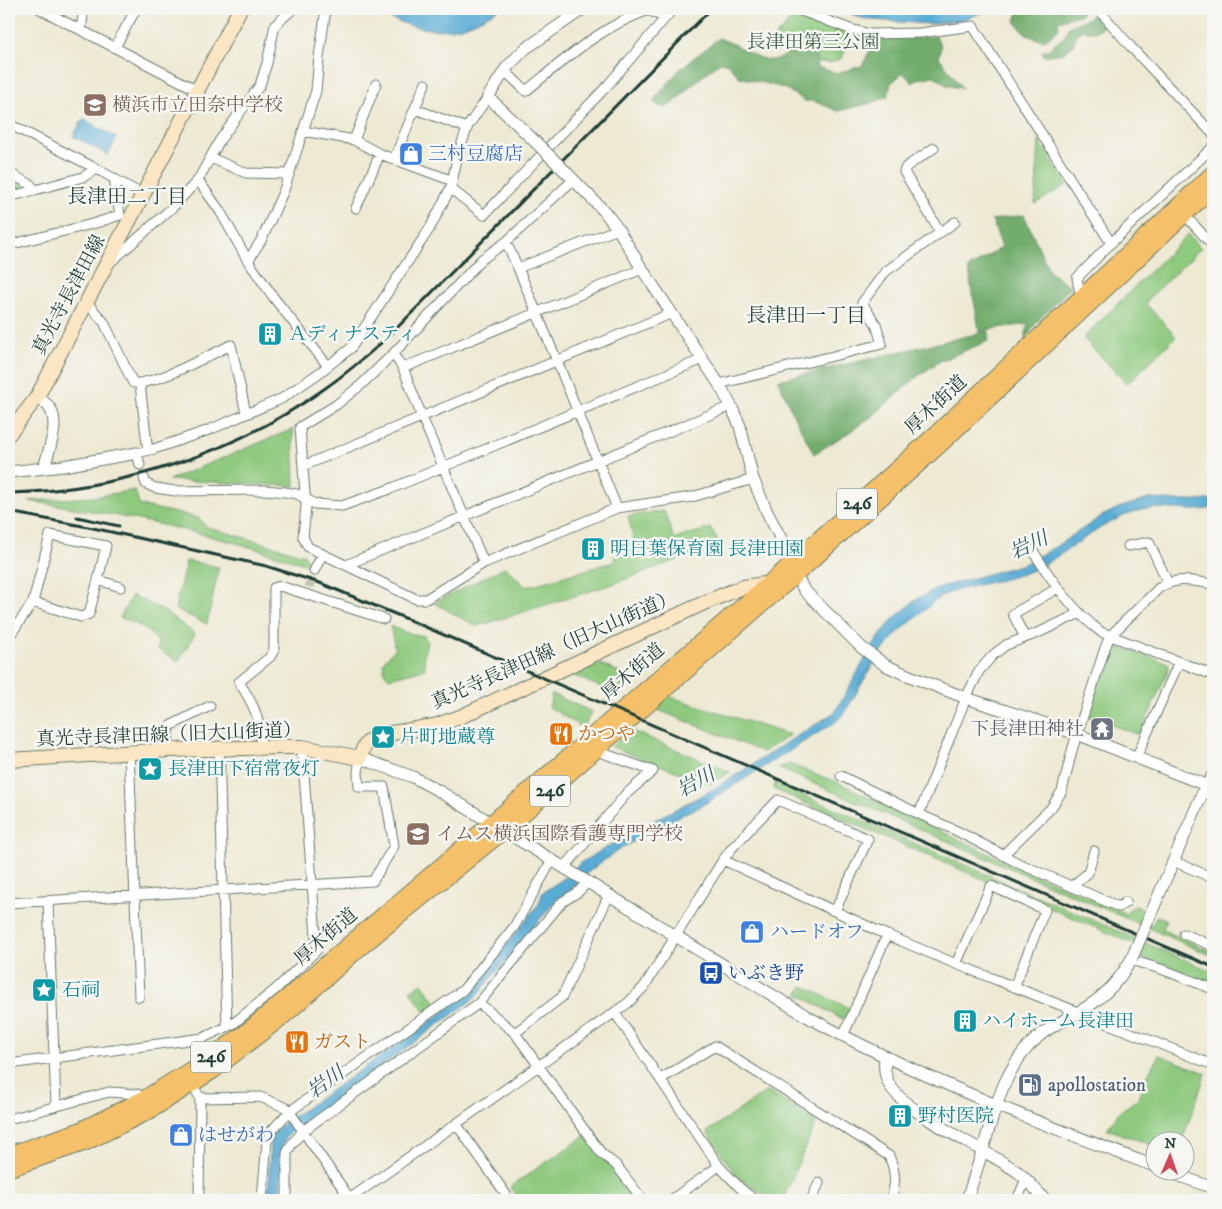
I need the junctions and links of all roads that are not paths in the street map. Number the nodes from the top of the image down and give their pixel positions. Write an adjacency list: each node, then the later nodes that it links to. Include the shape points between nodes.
1 (40, 9): 12 (street)
2 (84, 9): 12 (street)
3 (136, 9): 13 (street)
4 (240, 9): 17 (main road, 真光寺長津田線)
5 (293, 9): 28 (street, via 276,25 260,85 220,140)
6 (326, 9): 22 (street, via 316,91)
7 (583, 9): 14 (street, via 526,49)
8 (673, 9): 11 (street)
9 (796, 9): 48 (street, via 870,34 920,33 972,26)
10 (1098, 9): 23 (street)
11 (665, 18): 14 (street, via 648,10 636,14 586,42 526,91); 37 (street, via 607,86 484,215)
12 (81, 30): 13 (street)
13 (115, 47): 17 (street)
14 (504, 70): 18 (street)
15 (376, 84): 24 (street)
16 (425, 84): 19 (street)
17 (197, 90): 40 (main road, 真光寺長津田線)
18 (488, 97): 21 (street); 34 (street, bridge)
19 (415, 109): 21 (street); 29 (street)
20 (9, 124): 30 (street)
21 (467, 128): 37 (street)
22 (304, 131): 24 (street); 33 (street)
23 (1213, 134)
24 (354, 140): 27 (street)
25 (1213, 147): 48 (street)
26 (934, 148): 46 (street, via 906,167 904,172)
27 (380, 154): 29 (street); 42 (street)
28 (211, 158): 33 (street, via 246,173); 36 (street)
29 (394, 159): 37 (street)
30 (97, 169): 35 (street); 39 (street, via 83,177)
31 (9, 173): 39 (street)
32 (1213, 173): 55 (highway, 厚木街道 / 246)
33 (288, 174): 51 (street, via 262,239)
34 (569, 176): 45 (street); 47 (street)
35 (114, 178): 40 (street); 49 (street, via 120,215)
36 (198, 180): 51 (street); 52 (street, via 174,206)
37 (451, 184): 62 (street, via 430,228 351,348)
38 (1213, 188): 43 (highway, 厚木街道 / 246)
39 (35, 190): 41 (street)
40 (143, 195): 52 (main road, 真光寺長津田線)
41 (9, 197)
42 (356, 208)
43 (1185, 216): 50 (street); 89 (highway, 厚木街道 / 246, via 939,446)
44 (955, 222): 46 (street)
45 (618, 229): 53 (street); 54 (street)
46 (940, 232): 65 (street, via 885,272 862,303 876,324 882,344)
47 (506, 242): 53 (street); 59 (street, via 482,259)
48 (1111, 243): 55 (street, via 1077,278)
49 (9, 246)
50 (1213, 246)
51 (248, 261): 62 (street)
52 (106, 266): 56 (main road, 真光寺長津田線)
53 (518, 268): 57 (street)
54 (642, 269): 57 (street); 58 (street)
55 (1083, 295): 89 (highway, 厚木街道 / 246)
56 (87, 303): 64 (street, via 104,322 133,383); 66 (main road, 真光寺長津田線)
57 (536, 312): 61 (street); 63 (street)
58 (672, 313): 60 (street); 61 (street)
59 (393, 354): 63 (street); 75 (street, via 336,405 300,427)
60 (703, 359): 65 (street); 68 (street)
61 (558, 361): 68 (street); 70 (street)
62 (328, 366): 69 (street, via 281,399)
63 (403, 368): 70 (street)
64 (140, 384): 69 (street, via 231,345); 72 (street)
65 (719, 384): 67 (street)
66 (37, 397): 71 (main road, 真光寺長津田線); 77 (street, via 49,407 54,426)
67 (731, 406): 74 (street); 80 (street, via 740,426)
68 (577, 411): 74 (street); 76 (street)
69 (246, 413): 73 (street)
70 (422, 417): 75 (street); 76 (street)
71 (9, 434)
72 (147, 444)
73 (139, 459): 77 (street)
74 (598, 462): 82 (street); 83 (street)
75 (304, 466): 81 (street)
76 (443, 466): 81 (street, via 342,506 315,504); 83 (street)
77 (44, 468): 78 (street)
78 (9, 472)
79 (144, 478): 81 (street, via 150,487 169,490 266,490)
80 (753, 478): 82 (street, via 692,497); 89 (street)
81 (305, 499): 86 (street, via 303,537 308,547)
82 (617, 508): 87 (street)
83 (464, 516): 87 (street); 88 (street)
84 (1128, 546): 92 (street, via 1148,542)
85 (1033, 552): 96 (street)
86 (322, 555): 88 (street); 90 (street)
87 (484, 563): 88 (street, via 426,600 416,599)
88 (346, 565)
89 (794, 568): 93 (highway, 厚木街道 / 246); 105 (street, via 804,590 885,665); 112 (highway, 厚木街道 / 246)
90 (314, 571)
91 (98, 580): 95 (street); 97 (street, via 89,614 81,616); 97 (street, via 106,546 50,534)
92 (1168, 583): 94 (street, via 1183,580); 100 (street)
93 (765, 584): 114 (main road, 真光寺長津田線（旧大山街道）, via 743,587 706,602 460,717 434,726 380,735 365,744); 121 (highway, 厚木街道 / 246)
94 (1213, 584)
95 (120, 587)
96 (1058, 588): 98 (street); 102 (street, via 1013,614)
97 (33, 602): 101 (street)
98 (1080, 613): 100 (street); 102 (street)
99 (384, 619): 108 (street, via 308,590 274,588 274,650 239,682 253,704 259,722)
100 (1110, 636): 103 (street); 107 (street)
101 (9, 637)
102 (1025, 638): 105 (street, via 1006,645 993,655 980,671)
103 (1180, 662): 104 (street); 115 (street)
104 (1213, 674)
105 (966, 698): 107 (street); 120 (street)
106 (210, 706): 111 (street, via 170,726)
107 (1077, 734): 115 (street); 124 (street, via 1062,791 1051,808)
108 (261, 747): 109 (main road, 真光寺長津田線（旧大山街道）); 110 (main road, 真光寺長津田線（旧大山街道）)
109 (302, 747): 114 (main road, 真光寺長津田線（旧大山街道）); 131 (street)
110 (220, 748): 111 (main road, 真光寺長津田線（旧大山街道）); 133 (street)
111 (169, 750): 113 (main road, 真光寺長津田線（旧大山街道）)
112 (597, 751): 122 (highway, 厚木街道 / 246); 128 (street, via 653,771 626,794)
113 (128, 752): 116 (main road, 真光寺長津田線（旧大山街道）); 135 (street)
114 (360, 758): 121 (street, via 413,778); 131 (street, via 359,787 384,786 394,846 373,881)
115 (1136, 758): 119 (street)
116 (9, 760)
117 (1213, 774): 119 (street)
118 (841, 776): 120 (street)
119 (1210, 787): 127 (street)
120 (919, 814): 124 (street)
121 (491, 823): 122 (street); 162 (highway, 厚木街道 / 246, via 247,1030)
122 (504, 831): 125 (street); 161 (highway, 厚木街道 / 246, via 359,949)
123 (1094, 852): 132 (street, via 1088,873)
124 (1003, 855): 132 (street)
125 (552, 860): 128 (street); 165 (street, via 514,927 463,990)
126 (723, 860): 139 (street); 139 (street, via 778,800 868,839); 141 (street)
127 (1173, 860): 129 (street); 144 (street, bridge)
128 (565, 868): 130 (street)
129 (1213, 878)
130 (587, 882): 134 (street); 149 (street, via 562,902)
131 (311, 884): 133 (street); 152 (street, via 316,950 276,989)
132 (1072, 886): 137 (street, via 1119,907)
133 (223, 890): 135 (street); 152 (street)
134 (609, 895): 141 (street); 153 (street, via 562,997)
135 (135, 896): 136 (street); 148 (street)
136 (48, 901): 138 (street); 156 (street)
137 (1126, 902)
138 (9, 903)
139 (835, 911): 142 (street)
140 (1184, 934): 143 (street)
141 (676, 935): 151 (street, via 644,986); 154 (street)
142 (887, 935): 145 (street); 154 (street)
143 (1213, 946)
144 (1131, 960): 147 (street); 150 (street, via 1108,992)
145 (956, 964): 146 (street); 146 (street, via 990,886 1045,910)
146 (1014, 987): 150 (street)
147 (1213, 989)
148 (140, 997)
149 (479, 1003): 153 (street); 168 (street)
150 (1079, 1012): 158 (street); 164 (street, via 1049,1028 1023,1052 1004,1083)
151 (615, 1013): 159 (street); 160 (street)
152 (227, 1027): 156 (street, via 203,1038)
153 (515, 1033): 159 (street)
154 (843, 1036): 155 (street)
155 (885, 1056): 164 (street); 169 (street, via 884,1070 888,1083 898,1095 935,1123)
156 (54, 1058): 157 (street); 163 (street)
157 (9, 1064)
158 (1213, 1065)
159 (539, 1066): 167 (street); 183 (street, via 600,1153 616,1165)
160 (661, 1079): 172 (street); 187 (street, via 715,1046 889,1156 895,1170)
161 (196, 1091): 165 (street, via 260,1097 279,1104); 173 (highway, 厚木街道 / 246, via 90,1141); 178 (street)
162 (144, 1099): 163 (street, via 138,1094 109,1092); 170 (highway, 厚木街道 / 246, via 80,1130)
163 (56, 1105): 166 (street)
164 (995, 1106): 169 (street); 171 (street)
165 (290, 1113): 168 (street); 179 (street, via 273,1129 267,1141)
166 (9, 1119)
167 (457, 1125): 181 (street); 182 (street)
168 (302, 1130): 180 (street, via 287,1153); 181 (street)
169 (983, 1150): 174 (street); 188 (street)
170 (9, 1154)
171 (1144, 1162)
172 (719, 1166): 184 (street); 185 (street)
173 (9, 1169)
174 (1026, 1179): 189 (street); 190 (street)
175 (1194, 1181): 177 (street)
176 (819, 1183): 186 (street)
177 (1213, 1188)
178 (199, 1200)
179 (262, 1200)
180 (287, 1200)
181 (349, 1200)
182 (510, 1200)
183 (642, 1200)
184 (671, 1200)
185 (755, 1200)
186 (811, 1200)
187 (891, 1200)
188 (967, 1200)
189 (1017, 1200)
190 (1046, 1200)

